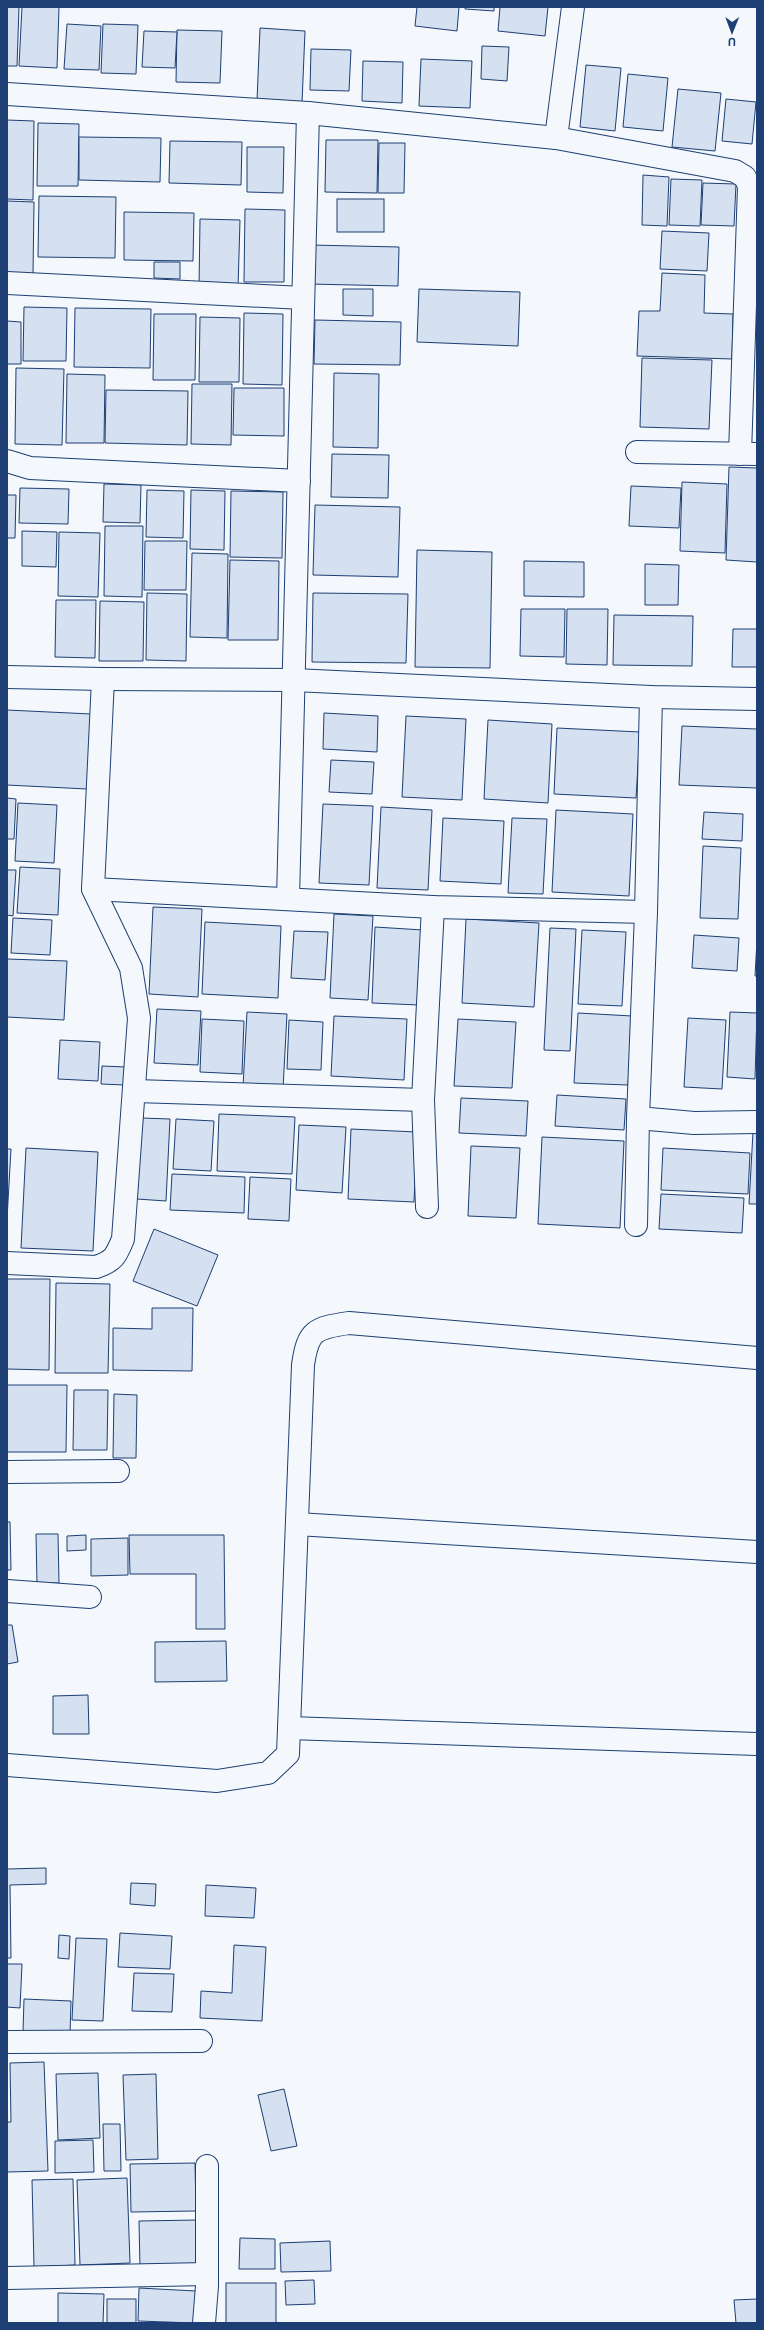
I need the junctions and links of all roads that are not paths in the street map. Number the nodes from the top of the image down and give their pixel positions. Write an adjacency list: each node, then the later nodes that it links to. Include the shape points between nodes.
1 (573, 7): 4 (street)
2 (7, 94): 3 (street)
3 (308, 113): 4 (street); 7 (street)
4 (556, 138): 5 (street, via 735,171 746,177)
5 (753, 201): 9 (street)
6 (7, 284): 7 (street)
7 (303, 298): 11 (street)
8 (637, 452): 9 (street)
9 (748, 454)
10 (7, 461): 11 (street, via 30,468)
11 (299, 481): 14 (street)
12 (7, 676): 13 (street)
13 (103, 680): 14 (street); 17 (street)
14 (294, 680): 15 (street); 18 (street)
15 (651, 698): 16 (street); 20 (street)
16 (757, 699)
17 (93, 890): 18 (street); 21 (street, via 131,968 139,1018)
18 (288, 899): 19 (street)
19 (433, 907): 20 (street); 22 (street)
20 (646, 912): 23 (street)
21 (136, 1091): 22 (street); 27 (street, via 123,1239 117,1253 109,1263 96,1267)
22 (423, 1100): 25 (street)
23 (638, 1118): 24 (street, via 694,1123); 26 (street)
24 (757, 1122)
25 (427, 1207)
26 (636, 1225)
27 (7, 1263)
28 (757, 1358): 31 (street, via 349,1323 323,1327 306,1342)
29 (118, 1471): 30 (street)
30 (7, 1472)
31 (297, 1524): 32 (street); 35 (street)
32 (757, 1552)
33 (7, 1591): 34 (street)
34 (90, 1597)
35 (289, 1728): 36 (street); 37 (street, via 288,1754 268,1773 217,1781)
36 (757, 1744)
37 (7, 1765)
38 (201, 2041): 39 (street)
39 (7, 2042)
40 (207, 2166): 41 (street)
41 (207, 2274): 42 (street); 43 (street)
42 (7, 2278)
43 (204, 2323)

